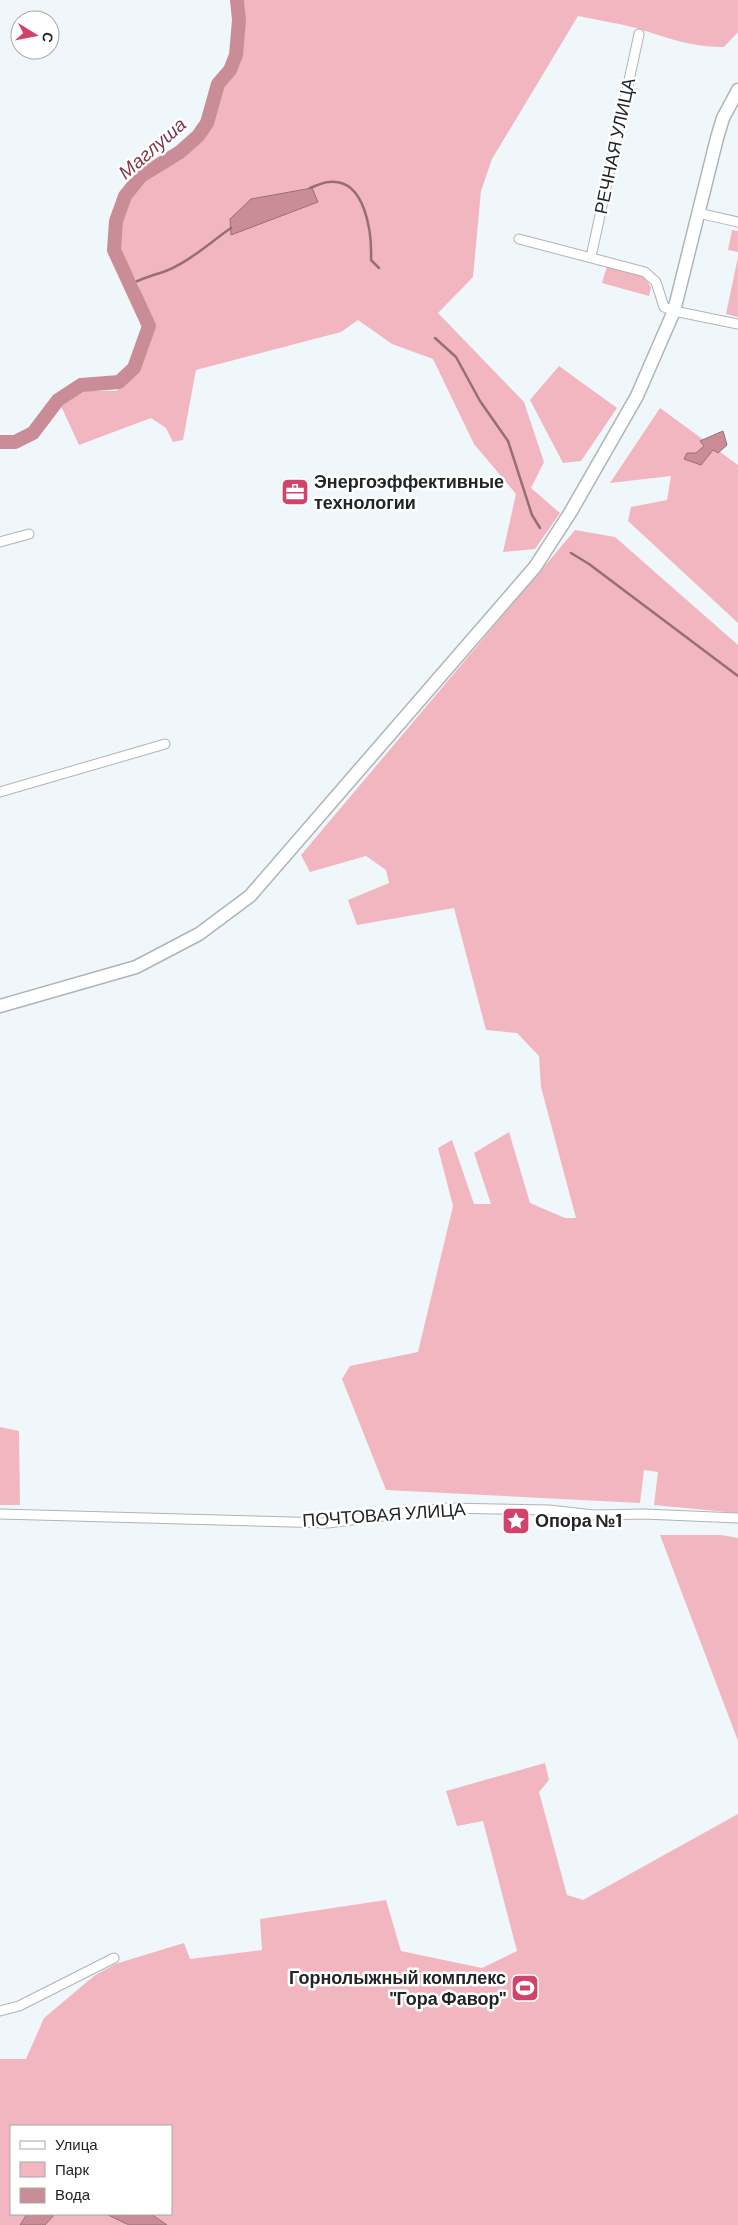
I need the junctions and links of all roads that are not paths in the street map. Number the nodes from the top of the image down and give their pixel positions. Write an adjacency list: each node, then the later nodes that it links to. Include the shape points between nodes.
1 (639, 34): 6 (street, РЕЧНАЯ УЛИЦА)
2 (738, 90): 3 (main road, via 723,118)
3 (698, 213): 4 (street); 7 (main road)
4 (738, 222)
5 (519, 239): 6 (street)
6 (591, 258): 7 (street, via 644,272 656,282 664,307)
7 (674, 311): 8 (street); 13 (main road, via 636,396 570,514 534,566 250,896 199,934 136,967)
8 (738, 324)
9 (29, 534): 10 (street)
10 (0, 542)
11 (165, 744): 12 (street)
12 (0, 792)
13 (0, 1006)
14 (0, 1514): 15 (street, ПОЧТОВАЯ УЛИЦА, via 328,1523 446,1508)
15 (738, 1518)
16 (114, 1958): 17 (street, via 19,2006)
17 (0, 2011)

